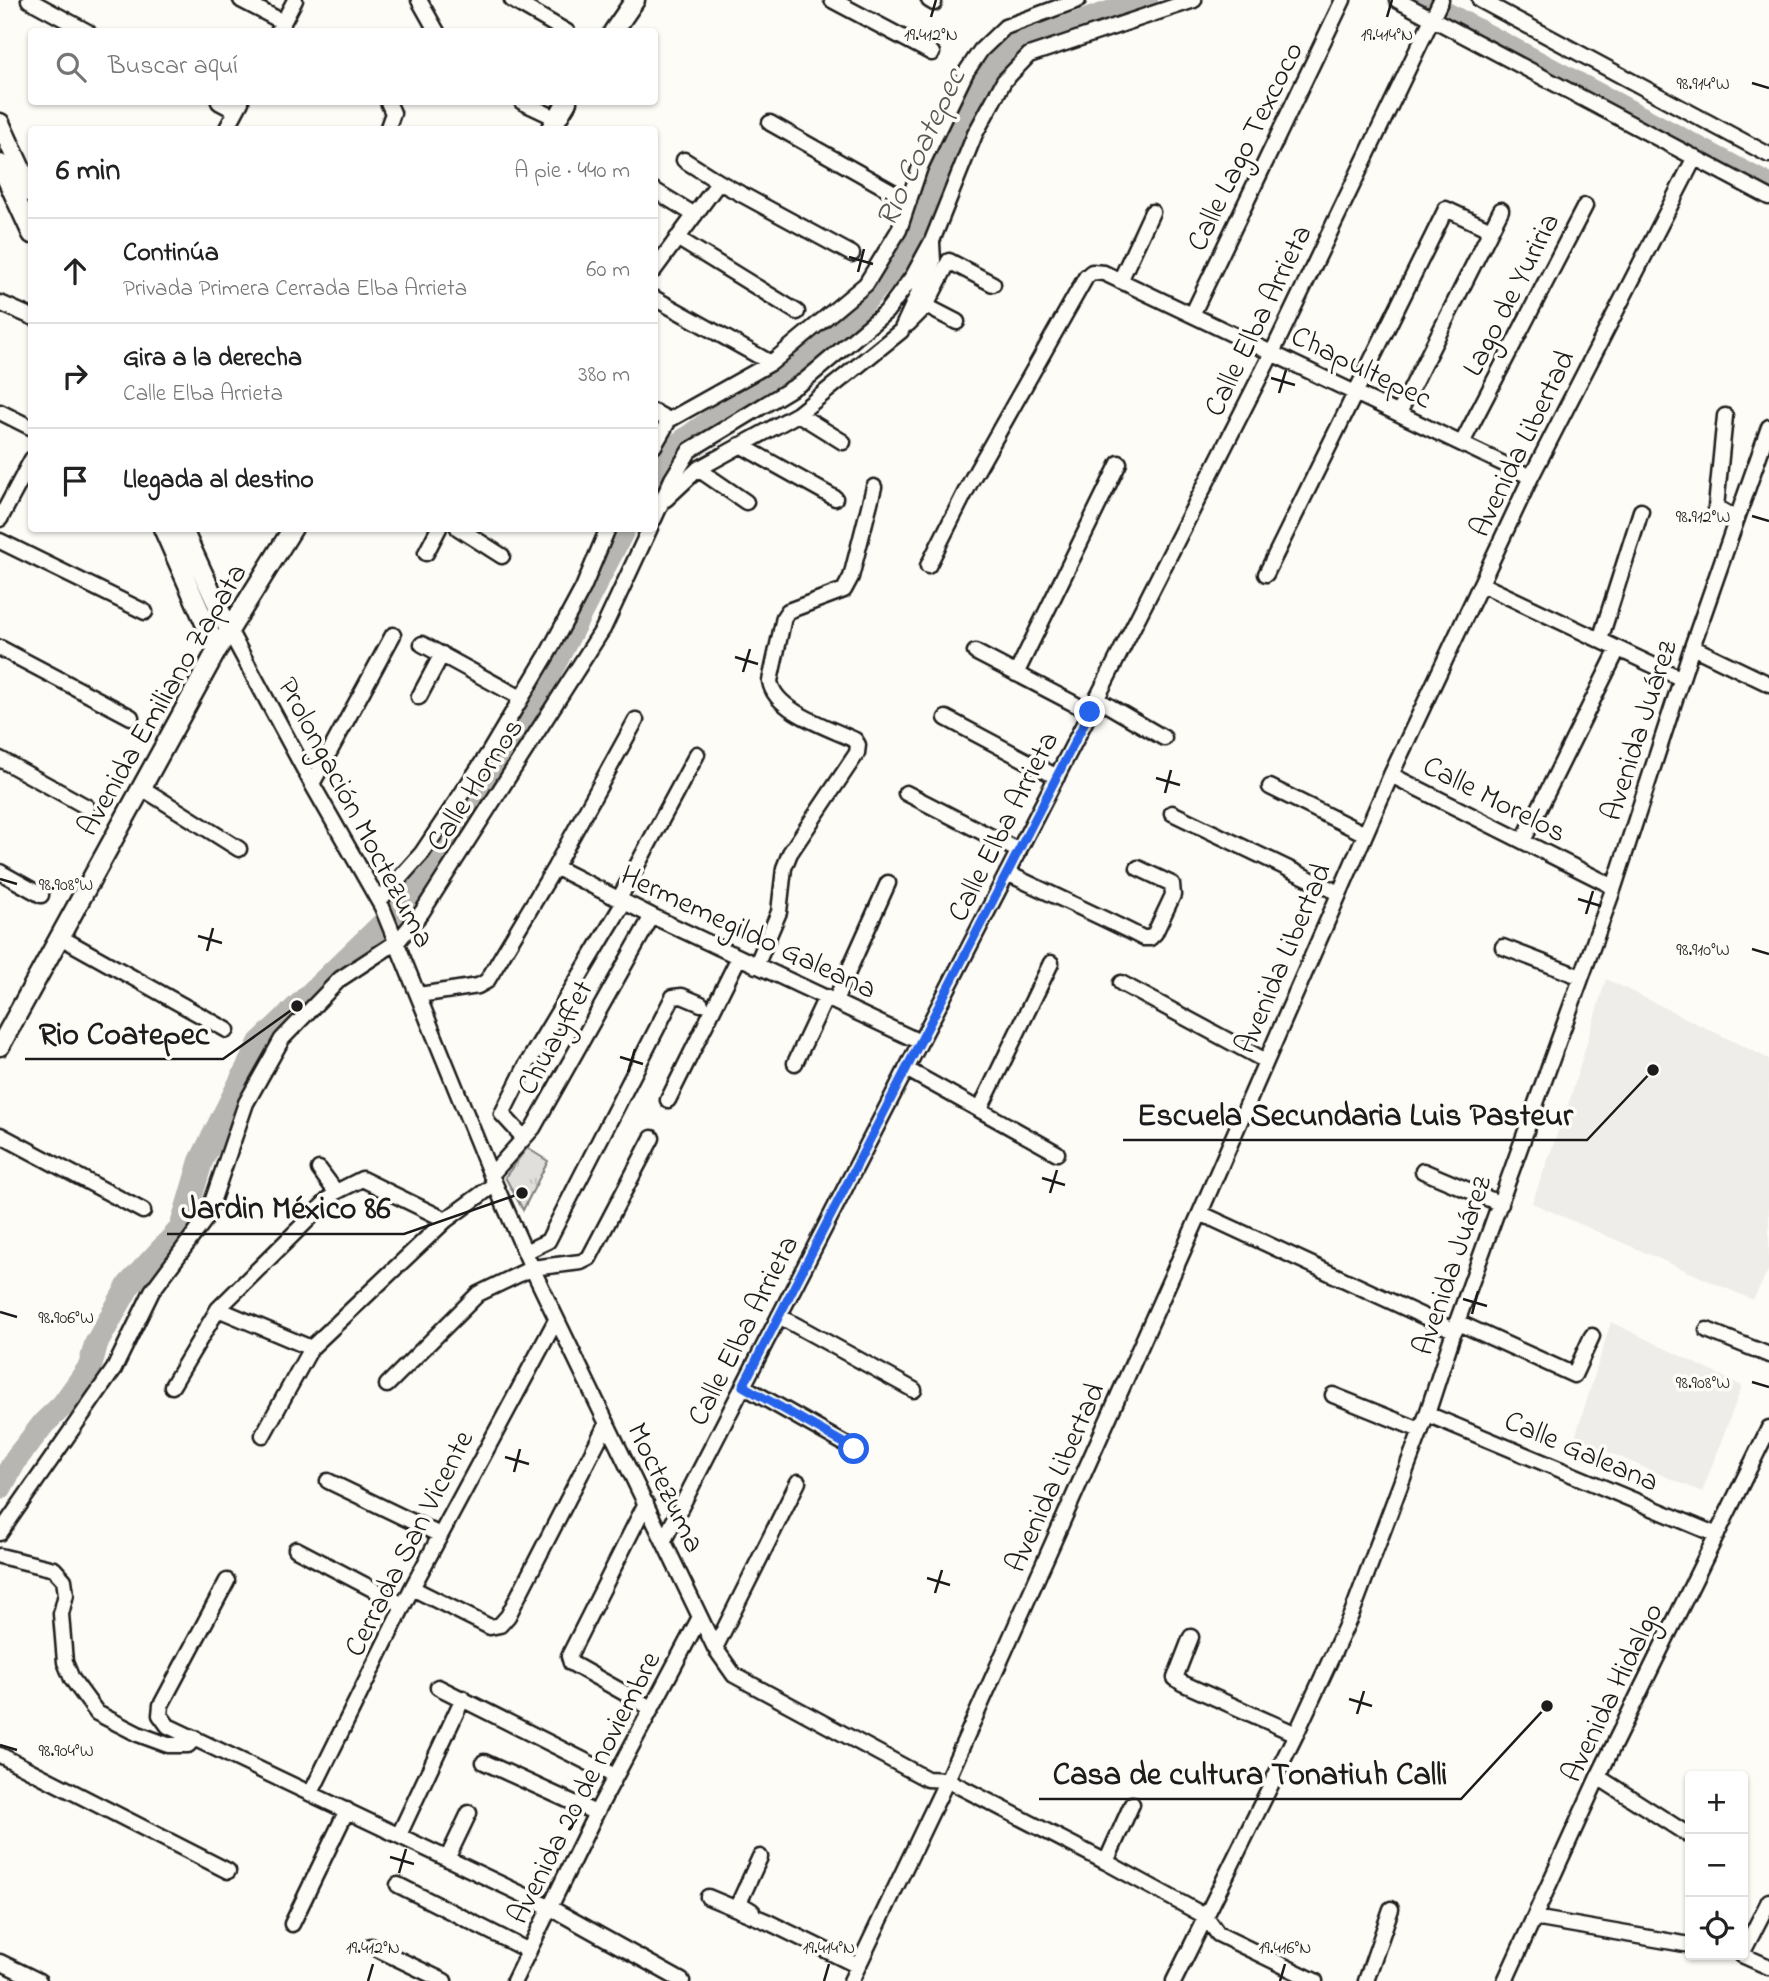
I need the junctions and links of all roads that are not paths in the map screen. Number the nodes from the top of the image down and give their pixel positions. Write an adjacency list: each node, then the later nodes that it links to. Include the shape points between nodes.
1 (29, 0): 16 (street)
2 (242, 0): 15 (street)
3 (295, 0): 15 (street)
4 (419, 0): 17 (street)
5 (512, 0): 18 (street)
6 (635, 0): 19 (main road)
7 (831, 0): 20 (street)
8 (1078, 0): 38 (street, via 1004,27 981,50 920,167)
9 (1194, 0): 46 (street, via 1029,55 1016,66 975,134)
10 (1343, 0): 56 (street, Calle Lago Texcoco)
11 (1397, 0): 14 (street)
12 (1441, 0): 14 (street, Calle Elba Arrieta)
13 (1480, 0): 30 (street)
14 (1434, 16): 31 (street); 59 (street, Calle Elba Arrieta)
15 (281, 27)
16 (81, 28)
17 (435, 28)
18 (560, 28)
19 (617, 28)
20 (932, 52)
21 (389, 105): 28 (street, via 393,113)
22 (526, 105): 29 (street)
23 (565, 105): 29 (main road)
24 (239, 106): 27 (street)
25 (770, 122): 38 (street)
26 (0, 123): 33 (main road)
27 (230, 126)
28 (388, 126)
29 (554, 126)
30 (1769, 156)
31 (1695, 157): 37 (street); 77 (street, Avenida Libertad)
32 (684, 160): 34 (street)
33 (14, 169): 35 (main road); 43 (main road)
34 (719, 182): 42 (street); 47 (street)
35 (28, 188)
36 (658, 192): 42 (street)
37 (1769, 197)
38 (909, 201): 60 (street, via 899,230 866,284)
39 (1585, 206): 72 (street, Lago de Yuriria)
40 (1501, 210): 44 (street)
41 (1152, 212): 49 (street)
42 (695, 215): 45 (street)
43 (28, 219)
44 (1491, 230): 61 (street, via 1446,209); 63 (street)
45 (677, 238): 48 (street); 54 (street)
46 (932, 241): 58 (street, via 933,261); 81 (street, via 886,312 804,381 690,450)
47 (852, 254)
48 (658, 264)
49 (1121, 281): 56 (street, Chapultepec); 96 (street, Chapultepec, via 1104,273 1092,272 1086,277 972,479)
50 (993, 284): 53 (street, via 949,261)
51 (658, 300): 60 (street)
52 (0, 303): 55 (street)
53 (926, 306): 57 (street); 58 (street)
54 (797, 312)
55 (28, 315)
56 (1192, 315): 59 (street, Chapultepec)
57 (957, 322)
58 (901, 331): 65 (street)
59 (1272, 352): 61 (street, Chapultepec); 115 (street, Calle Elba Arrieta)
60 (771, 363): 67 (street)
61 (1357, 392): 63 (street, Chapultepec); 97 (street)
62 (0, 412): 68 (street)
63 (1399, 413): 72 (street, Chapultepec)
64 (658, 414): 67 (street)
65 (798, 414): 71 (street); 73 (street)
66 (1725, 416): 85 (street, via 1716,506)
67 (669, 420): 70 (street)
68 (28, 426)
69 (1769, 427): 85 (street, Avenida Juárez)
70 (658, 439)
71 (843, 442)
72 (1462, 443): 77 (street, Chapultepec)
73 (740, 445): 76 (street); 79 (street)
74 (1119, 463): 110 (street)
75 (28, 466): 84 (street)
76 (698, 469): 80 (street); 81 (street)
77 (1531, 477): 98 (street, Avenida Libertad)
78 (874, 487): 151 (street, via 844,590 788,611 784,617 771,689 785,706 858,745 790,853 779,912)
79 (835, 498)
80 (746, 502)
81 (662, 503): 82 (street)
82 (658, 511)
83 (1641, 511): 102 (street)
84 (0, 519)
85 (1737, 519): 104 (street, Avenida Juárez)
86 (165, 532): 107 (main road)
87 (184, 532): 100 (main road, Prolongación Moctezuma)
88 (290, 532): 100 (main road, Avenida Emiliano Zapata)
89 (437, 532): 94 (street)
90 (465, 532): 95 (street)
91 (605, 532): 114 (street, via 577,599)
92 (648, 532): 147 (street, Calle Hornos, via 603,629 422,912)
93 (0, 541): 99 (street)
94 (426, 553)
95 (502, 555)
96 (929, 566)
97 (1266, 574)
98 (1481, 584): 102 (street); 123 (street, Avenida Libertad)
99 (145, 612)
100 (229, 630): 107 (main road, Avenida Emiliano Zapata); 125 (street, Prolongación Moctezuma)
101 (393, 635): 125 (street)
102 (1600, 640): 106 (street)
103 (422, 643): 109 (street)
104 (1692, 647): 111 (street, Avenida Juárez); 112 (street)
105 (0, 648): 117 (street)
106 (1618, 649): 111 (street); 132 (street)
107 (217, 650): 127 (main road, Avenida Emiliano Zapata)
108 (975, 652): 110 (street)
109 (442, 654): 113 (street); 114 (street)
110 (1016, 674): 116 (street)
111 (1682, 679): 140 (street, Avenida Juárez)
112 (1769, 684)
113 (419, 697)
114 (521, 698): 144 (street, via 422,853)
115 (1097, 699): 116 (street, Calle Elba Arrieta); 120 (street)
116 (1090, 712): 124 (street, Calle Elba Arrieta)
117 (131, 717)
118 (946, 718): 124 (street)
119 (636, 720): 135 (street)
120 (1164, 738)
121 (697, 754): 143 (street)
122 (0, 759): 129 (street)
123 (1391, 775): 131 (street, Avenida Libertad); 132 (street, Calle Morelos)
124 (1057, 777): 134 (street, Calle Elba Arrieta)
125 (312, 784): 144 (street, Prolongación Moctezuma)
126 (1270, 787): 131 (street)
127 (142, 788): 133 (street); 146 (main road, Avenida Emiliano Zapata)
128 (906, 793): 134 (street)
129 (87, 807)
130 (1172, 813): 141 (street)
131 (1365, 834): 141 (street, Avenida Libertad)
132 (1523, 841): 140 (street, Calle Morelos)
133 (239, 849)
134 (1019, 850): 138 (street, Calle Elba Arrieta)
135 (555, 867): 143 (street, Hermemegildo Galeana); 154 (street, via 487,981)
136 (1139, 868): 138 (street, via 1174,888 1150,938)
137 (0, 872): 142 (street)
138 (1007, 873): 158 (street, Calle Elba Arrieta)
139 (888, 883): 155 (street)
140 (1614, 887): 152 (street, Avenida Juárez)
141 (1339, 893): 160 (street, Avenida Libertad)
142 (41, 895)
143 (622, 901): 145 (street, Hermemegildo Galeana); 166 (street, via 502,1114)
144 (381, 904): 147 (street, Prolongación Moctezuma)
145 (652, 916): 149 (street, Hermemegildo Galeana); 166 (street, Chuayffet)
146 (60, 937): 157 (street); 159 (main road, Avenida Emiliano Zapata)
147 (396, 938): 154 (street, Prolongación Moctezuma); 201 (street, Calle Hornos, via 340,979 282,1039 246,1103 207,1217 152,1291 114,1368)
148 (1503, 947): 152 (street)
149 (739, 957): 151 (street, Hermemegildo Galeana); 163 (street)
150 (1051, 963): 164 (street)
151 (756, 966): 155 (street, Hermemegildo Galeana)
152 (1581, 977): 173 (street, Avenida Juárez)
153 (1121, 983): 160 (street)
154 (419, 995): 171 (street, Prolongación Moctezuma)
155 (831, 999): 158 (street, Hermemegildo Galeana); 161 (street)
156 (701, 1004): 177 (street, via 673,997 548,1241)
157 (227, 1030)
158 (920, 1042): 162 (street, Calle Elba Arrieta)
159 (0, 1046)
160 (1266, 1061): 175 (street, Avenida Libertad)
161 (795, 1063)
162 (906, 1069): 164 (street); 180 (street, Calle Elba Arrieta)
163 (668, 1100)
164 (980, 1109): 168 (street)
165 (0, 1135): 174 (street)
166 (524, 1138): 171 (street, Chuayffet)
167 (652, 1138): 178 (street, via 589,1258)
168 (1057, 1153)
169 (319, 1169): 172 (street)
170 (1423, 1171): 173 (street)
171 (493, 1180): 176 (street, Chuayffet); 177 (street, Prolongación Moctezuma)
172 (337, 1192): 176 (street, via 362,1179); 179 (street)
173 (1501, 1204): 182 (street, Avenida Juárez)
174 (144, 1211)
175 (1200, 1213): 182 (street); 222 (street, Avenida Libertad)
176 (446, 1220): 185 (street, Chuayffet)
177 (526, 1252): 178 (street, Prolongación Moctezuma)
178 (532, 1268): 181 (street, Prolongación Moctezuma); 187 (street, via 478,1294)
179 (218, 1309): 185 (street); 188 (street)
180 (779, 1316): 189 (street, Calle Elba Arrieta); 190 (street)
181 (556, 1320): 193 (street, Moctezuma); 202 (street, Cerrada San Vicente)
182 (1456, 1327): 184 (street, via 1574,1375); 192 (street, Avenida Juárez)
183 (1707, 1330): 186 (street)
184 (1592, 1336)
185 (311, 1348): 196 (street, Chuayffet)
186 (1769, 1355)
187 (387, 1385)
188 (172, 1386)
189 (743, 1386): 197 (street); 204 (street, Calle Elba Arrieta)
190 (914, 1390)
191 (1333, 1395): 195 (street)
192 (1427, 1415): 195 (street, Avenida Juárez); 203 (street, Calle Galeana)
193 (607, 1423): 200 (street, Moctezuma); 208 (street, via 500,1625 490,1628)
194 (1769, 1428): 203 (street, Avenida Hidalgo)
195 (1420, 1430): 216 (street, Avenida Juárez, via 1352,1613)
196 (263, 1435)
197 (854, 1449)
198 (328, 1481): 202 (street)
199 (798, 1482): 212 (street)
200 (646, 1503): 204 (street, Moctezuma); 215 (street, via 569,1656 571,1663)
201 (0, 1533)
202 (440, 1535): 208 (street, Cerrada San Vicente)
203 (1717, 1535): 221 (street, Avenida Hidalgo)
204 (664, 1540): 210 (street, Moctezuma)
205 (296, 1549): 209 (street)
206 (0, 1556): 217 (street, via 54,1569 64,1580 65,1662 97,1713 168,1745 188,1745)
207 (227, 1581): 217 (street, via 161,1705 160,1715 168,1726)
208 (412, 1588): 209 (street, Cerrada San Vicente)
209 (403, 1605): 223 (street, Cerrada San Vicente)
210 (700, 1617): 212 (street, Moctezuma); 215 (street, Avenida 20 de noviembre)
211 (1191, 1637): 216 (street, via 1175,1678)
212 (715, 1648): 222 (street, Moctezuma, via 734,1675 927,1779)
213 (438, 1687): 214 (street)
214 (463, 1698): 220 (street); 229 (street)
215 (651, 1708): 220 (street, Avenida 20 de noviembre)
216 (1296, 1734): 239 (street, Avenida Juárez)
217 (195, 1738): 223 (street)
218 (0, 1755): 233 (street)
219 (484, 1762): 227 (street)
220 (615, 1776): 227 (street, Avenida 20 de noviembre)
221 (1598, 1777): 228 (street); 240 (street, Avenida Hidalgo)
222 (947, 1780): 232 (street); 249 (street, Avenida Libertad)
223 (312, 1793): 225 (street)
224 (1132, 1804): 232 (street)
225 (346, 1810): 229 (street); 242 (street)
226 (469, 1813): 231 (street)
227 (596, 1813): 237 (street, Avenida 20 de noviembre)
228 (1687, 1834)
229 (399, 1835): 231 (street)
230 (760, 1857): 241 (street, via 739,1903)
231 (447, 1859): 237 (street)
232 (1106, 1862): 239 (street)
233 (228, 1871)
234 (398, 1885): 246 (street)
235 (708, 1897): 241 (street)
236 (1769, 1901): 243 (street)
237 (549, 1907): 246 (street, Avenida 20 de noviembre); 254 (street)
238 (1391, 1909): 258 (street)
239 (1205, 1916): 256 (street, Avenida Juárez); 257 (street, via 1218,1934)
240 (1534, 1918): 244 (street); 259 (street, Avenida Hidalgo)
241 (768, 1922): 249 (street)
242 (292, 1924)
243 (1748, 1941)
244 (1685, 1944)
245 (371, 1946): 253 (street)
246 (530, 1951): 251 (street, Avenida 20 de noviembre)
247 (1748, 1956): 250 (street)
248 (0, 1962): 252 (street)
249 (858, 1966): 255 (street, Avenida Libertad)
250 (1769, 1967)
251 (519, 1979)
252 (40, 1981)
253 (444, 1981)
254 (682, 1981)
255 (851, 1981)
256 (1174, 1981)
257 (1315, 1981)
258 (1366, 1981)
259 (1505, 1981)

